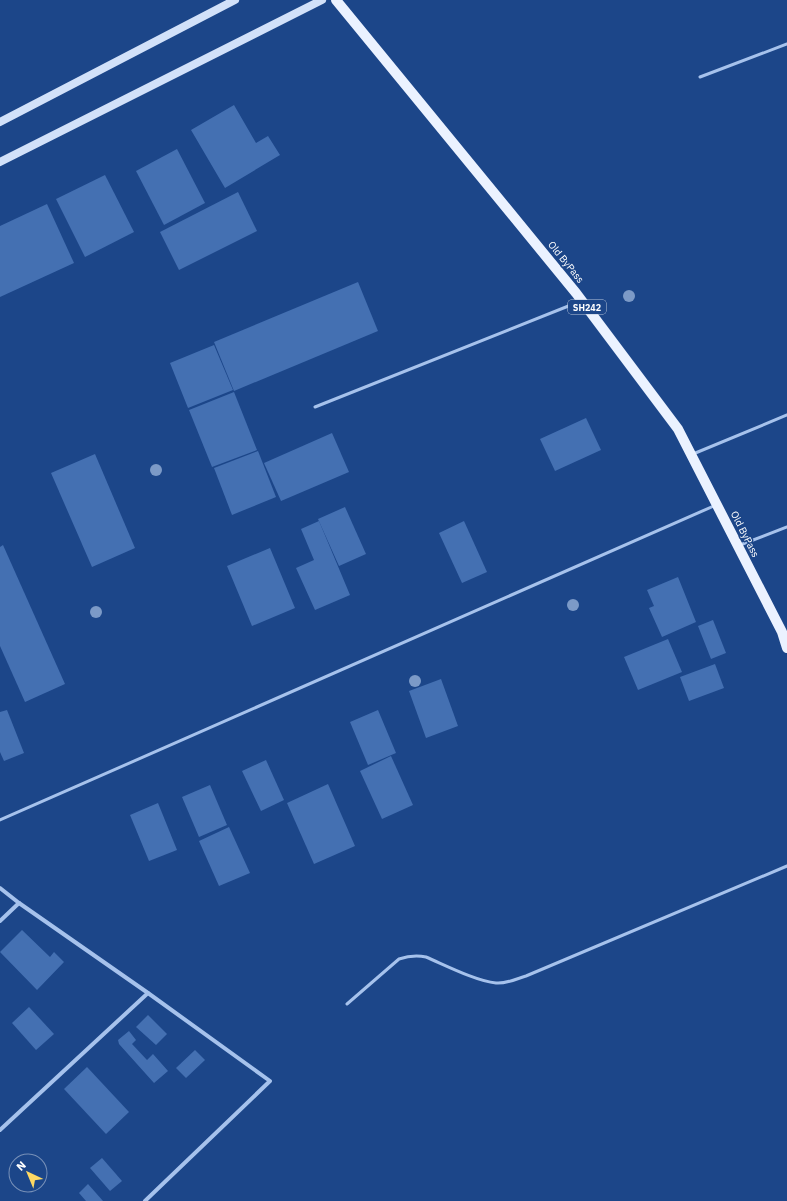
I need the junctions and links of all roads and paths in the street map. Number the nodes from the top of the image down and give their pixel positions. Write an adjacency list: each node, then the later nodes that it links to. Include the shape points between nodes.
1 (235, 0): 6 (street)
2 (322, 0): 7 (street)
3 (336, 0): 8 (main road, Old ByPass / SH242)
4 (787, 44): 5 (lane)
5 (700, 77)
6 (0, 122)
7 (0, 162)
8 (582, 301): 9 (lane); 11 (main road, Old ByPass / SH242, via 678,429)
9 (315, 407)
10 (787, 415): 11 (lane)
11 (692, 455): 12 (main road, Old ByPass / SH242)
12 (717, 504): 14 (main road, Old ByPass / SH242); 16 (lane)
13 (787, 527): 14 (lane)
14 (738, 546): 15 (main road, Old ByPass / SH242, via 782,632)
15 (787, 648)
16 (0, 820)
17 (787, 866): 22 (lane, via 508,982 482,980 426,957 407,956 399,959)
18 (0, 888): 19 (street)
19 (19, 903): 20 (street); 21 (street)
20 (0, 921)
21 (148, 993): 23 (street); 24 (street, via 270,1081)
22 (347, 1004)
23 (0, 1130)
24 (145, 1201)

